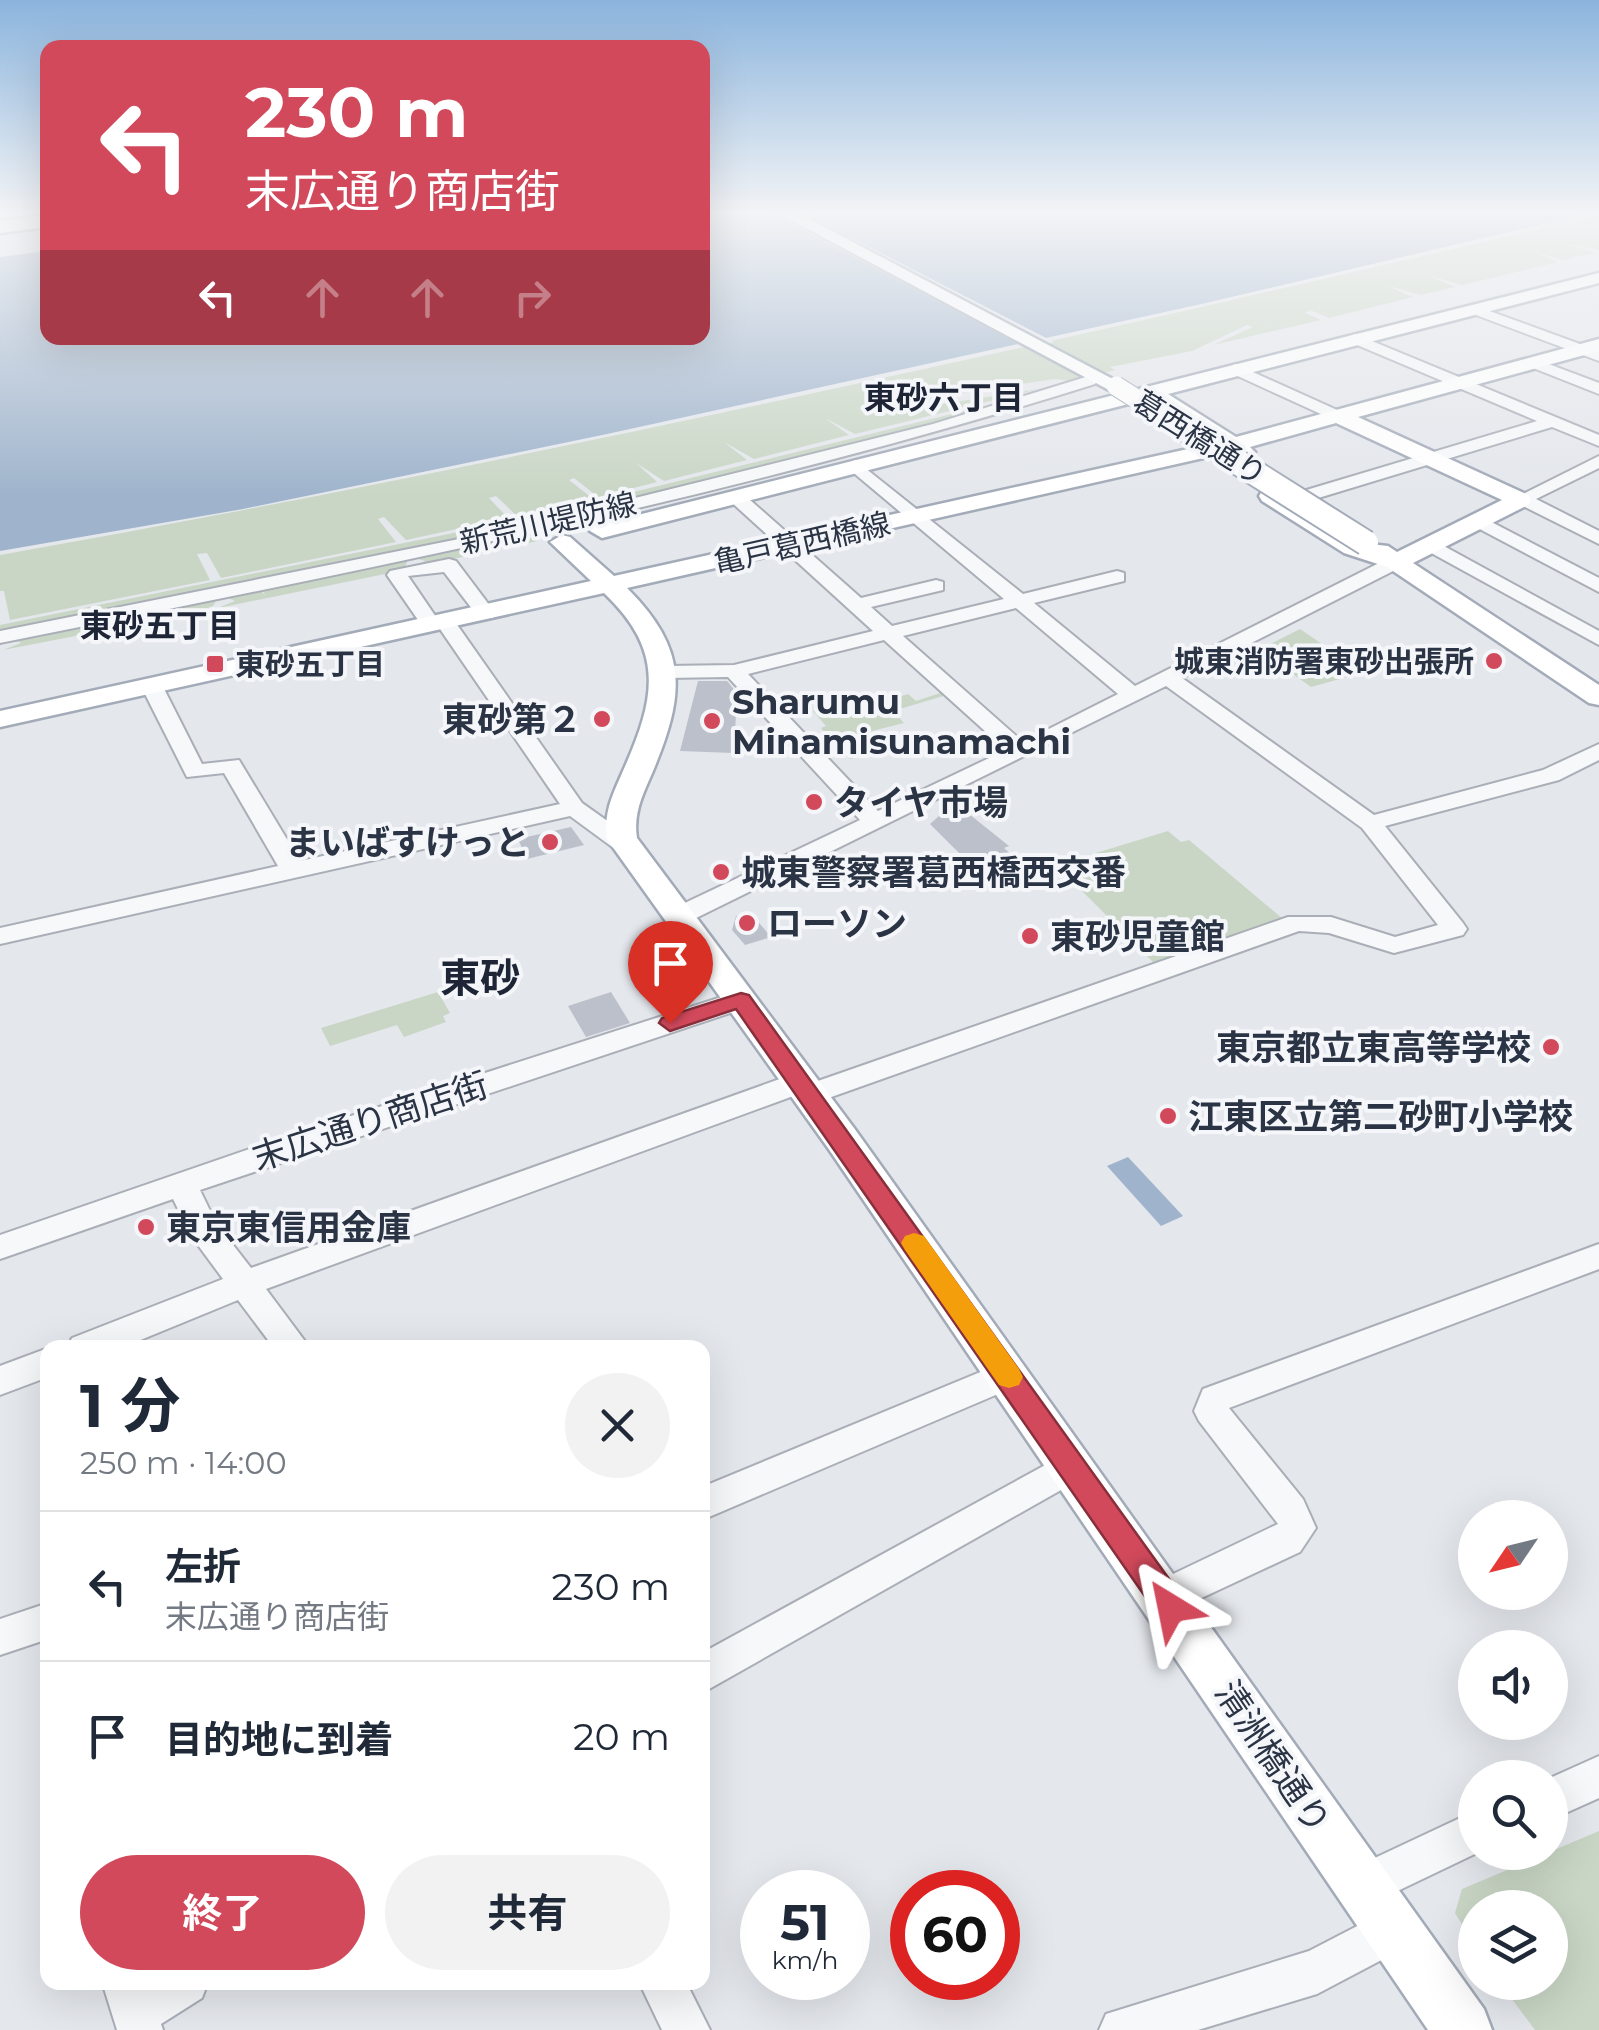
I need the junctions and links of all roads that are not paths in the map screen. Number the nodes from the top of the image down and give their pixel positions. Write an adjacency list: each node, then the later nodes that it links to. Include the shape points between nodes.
1 (958, 306): 12 (main road, 葛西橋通り)
2 (1429, 306): 7 (main road)
3 (1485, 306): 4 (main road, 新荒川堤防線)
4 (1472, 309): 5 (main road, 新荒川堤防線); 6 (street)
5 (1355, 338): 9 (main road, 新荒川堤防線); 11 (street)
6 (1594, 350): 8 (main road, 亀戸葛西橋線)
7 (1211, 356)
8 (1533, 363): 11 (main road, 亀戸葛西橋線); 13 (street)
9 (1235, 369): 10 (main road, 新荒川堤防線); 14 (street)
10 (1144, 380): 12 (main road, 新荒川堤防線); 17 (main road)
11 (1461, 383): 14 (main road, 亀戸葛西橋線); 15 (street)
12 (1104, 384): 18 (main road); 21 (main road, 新荒川堤防線); 32 (main road, 葛西橋通り, bridge); 43 (street, 新荒川堤防線, via 508,535)
13 (1599, 390)
14 (1340, 417): 17 (main road, 亀戸葛西橋線); 19 (main road)
15 (1552, 422): 16 (street); 19 (street)
16 (1599, 441)
17 (1234, 445): 18 (main road, 亀戸葛西橋線); 22 (main road)
18 (1202, 453): 25 (main road, 亀戸葛西橋線); 32 (main road, via 1352,548)
19 (1429, 458): 22 (street); 24 (main road)
20 (1599, 461): 24 (street)
21 (855, 465): 23 (main road, 新荒川堤防線); 25 (street)
22 (1309, 495): 32 (main road, via 1382,539)
23 (735, 496): 27 (main road, 新荒川堤防線); 31 (street)
24 (1521, 500): 26 (main road); 28 (street)
25 (918, 518): 31 (main road, 亀戸葛西橋線); 38 (street)
26 (1478, 521): 30 (main road); 37 (street)
27 (602, 531)
28 (1599, 538)
29 (562, 542): 35 (main road)
30 (1431, 544): 32 (main road); 44 (street)
31 (791, 546): 35 (main road, 亀戸葛西橋線); 39 (street)
32 (1396, 562): 48 (street); 51 (main road, 葛西橋通り)
33 (398, 575): 40 (street, via 449,565); 41 (street); 45 (street)
34 (1116, 577): 38 (street)
35 (610, 586): 40 (main road, 亀戸葛西橋線); 47 (main road, via 655,634)
36 (936, 586): 39 (street)
37 (1599, 586)
38 (1018, 601): 42 (street); 50 (street)
39 (858, 605): 42 (street)
40 (486, 614): 41 (main road, 亀戸葛西橋線)
41 (438, 624): 49 (main road, 亀戸葛西橋線); 55 (street)
42 (889, 633): 46 (street); 53 (street)
43 (0, 637)
44 (1599, 639)
45 (0, 655)
46 (734, 671): 47 (street); 56 (street)
47 (666, 672): 58 (main road, via 650,744 619,822)
48 (1168, 678): 50 (street); 57 (street)
49 (152, 686): 52 (main road, 亀戸葛西橋線); 59 (street, via 195,772 232,765)
50 (1132, 696): 53 (street)
51 (1599, 697)
52 (0, 718)
53 (1021, 752): 56 (street)
54 (1599, 752): 57 (street, via 1552,775)
55 (574, 808): 58 (street); 59 (street)
56 (876, 823): 60 (street)
57 (1370, 823): 63 (street, via 1454,929 1394,944 1331,925 1297,923)
58 (628, 847): 60 (main road, 清洲橋通り)
59 (294, 872): 61 (street)
60 (679, 916): 62 (main road, 清洲橋通り)
61 (0, 936)
62 (741, 1000): 63 (main road, 清洲橋通り); 64 (street, 末広通り商店街)
63 (805, 1088): 67 (street); 71 (main road, 清洲橋通り)
64 (182, 1184): 65 (street, 末広通り商店街); 67 (street, via 203,1229)
65 (0, 1247)
66 (1599, 1256): 75 (street, via 1216,1398 1211,1411 1298,1528 1288,1540)
67 (243, 1284): 68 (street); 69 (street)
68 (104, 1340)
69 (287, 1340)
70 (40, 1365): 72 (street)
71 (1007, 1374): 73 (main road, 清洲橋通り); 74 (street)
72 (0, 1381)
73 (1071, 1466): 75 (main road, 清洲橋通り); 78 (street)
74 (710, 1501)
75 (1164, 1597): 82 (main road, 清洲橋通り)
76 (40, 1624): 77 (street)
77 (0, 1638)
78 (710, 1669)
79 (1599, 1777): 80 (street)
80 (1568, 1791)
81 (1458, 1840): 82 (street)
82 (1362, 1886): 83 (main road, 清洲橋通り)
83 (1392, 1930): 88 (street, via 1317,1971); 89 (main road, 清洲橋通り)
84 (170, 1990): 86 (street)
85 (665, 1990): 87 (street)
86 (134, 2008)
87 (686, 2030)
88 (1122, 2030)
89 (1462, 2030)

